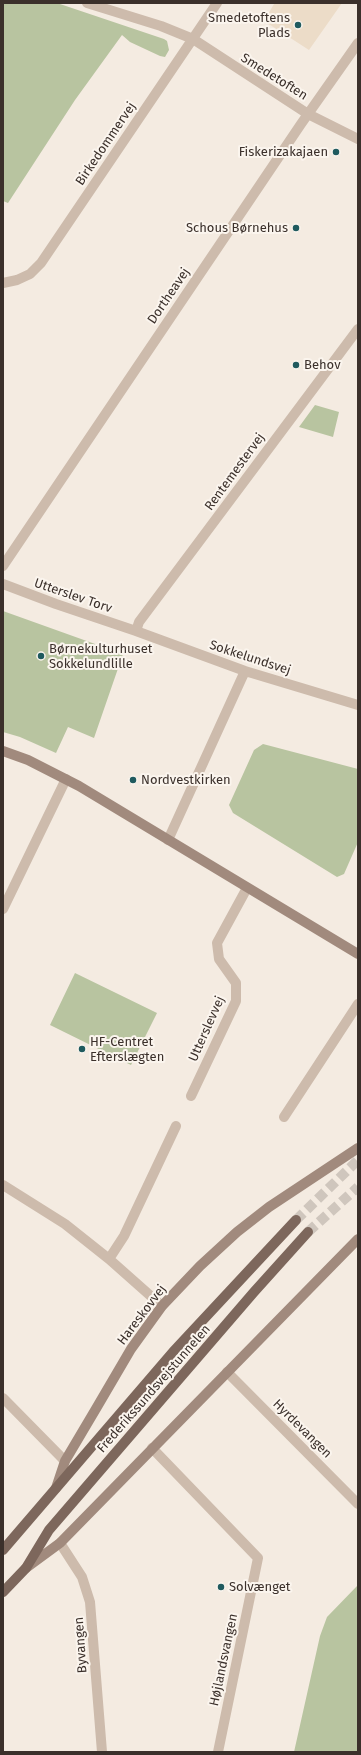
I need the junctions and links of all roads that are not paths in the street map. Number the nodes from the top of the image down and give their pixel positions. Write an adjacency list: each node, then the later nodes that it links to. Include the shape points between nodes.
1 (87, 3): 3 (street, Smedetoften, via 161,26)
2 (217, 3): 3 (street, Birkedommervej)
3 (193, 39): 5 (street, Smedetoften); 7 (street, Birkedommervej, via 41,263 30,274)
4 (358, 43): 5 (street, Dortheavej)
5 (308, 114): 6 (street, Smedetoften); 9 (street, Dortheavej)
6 (358, 139)
7 (3, 283)
8 (358, 329): 11 (street, Rentemestervej, via 139,622)
9 (3, 566)
10 (3, 584): 11 (street, Utterslev Torv)
11 (136, 631): 12 (street, Sokkelundsvej)
12 (245, 671): 13 (street, Sokkelundsvej); 16 (street)
13 (358, 705)
14 (3, 751): 15 (street)
15 (66, 779): 16 (street); 18 (street)
16 (168, 840): 17 (street)
17 (247, 888): 19 (street); 21 (street, Utterslevvej, via 217,943 219,959 236,983 236,1001)
18 (3, 909)
19 (358, 954)
20 (358, 1004): 22 (street)
21 (191, 1096)
22 (284, 1117)
23 (176, 1126): 29 (street, via 124,1236)
24 (358, 1148): 30 (street, Hareskovvej, via 269,1207 237,1232)
25 (3, 1185): 29 (street, via 65,1224)
26 (296, 1220): 35 (main road, Frederikssundsvejstunnelen, via 173,1352)
27 (308, 1232): 39 (main road, Frederikssundsvejstunnelen, via 49,1530)
28 (358, 1239): 31 (street)
29 (109, 1259): 30 (street)
30 (162, 1306): 34 (street, Hareskovvej, via 131,1349)
31 (227, 1372): 33 (street); 36 (street, Hyrdevangen)
32 (3, 1398): 34 (street)
33 (152, 1448): 37 (street); 42 (street, Højlandsvangen, via 258,1558)
34 (65, 1461): 35 (street, Hareskovvej)
35 (56, 1488): 38 (main road, Hareskovvej)
36 (358, 1504)
37 (60, 1543): 39 (street); 41 (street, Byvangen, via 82,1577 90,1602)
38 (3, 1550)
39 (26, 1568): 40 (main road)
40 (3, 1592)
41 (102, 1752)
42 (218, 1752)

